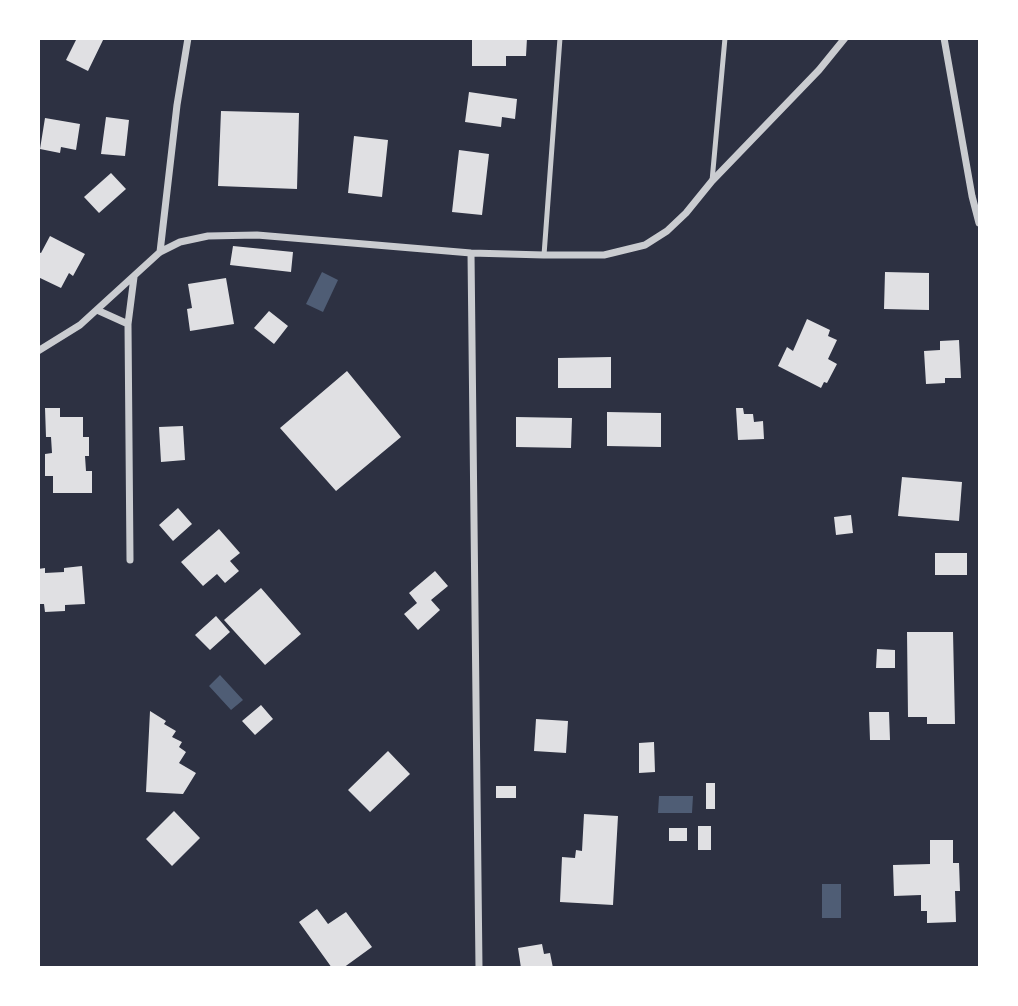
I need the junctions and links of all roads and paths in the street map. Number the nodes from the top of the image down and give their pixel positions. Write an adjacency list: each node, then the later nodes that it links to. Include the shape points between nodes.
1 (188, 38): 8 (street)
2 (560, 38): 10 (lane)
3 (725, 38): 6 (lane)
4 (845, 38): 6 (street)
5 (944, 38): 7 (street)
6 (712, 181): 10 (street, via 676,223 645,245 604,255)
7 (979, 223)
8 (160, 252): 9 (street, via 193,238 239,234); 11 (street)
9 (471, 253): 10 (street); 16 (street)
10 (544, 255)
11 (134, 277): 12 (street); 13 (street)
12 (97, 310): 13 (street); 14 (street)
13 (128, 324): 15 (street)
14 (38, 351)
15 (130, 560)
16 (479, 968)

